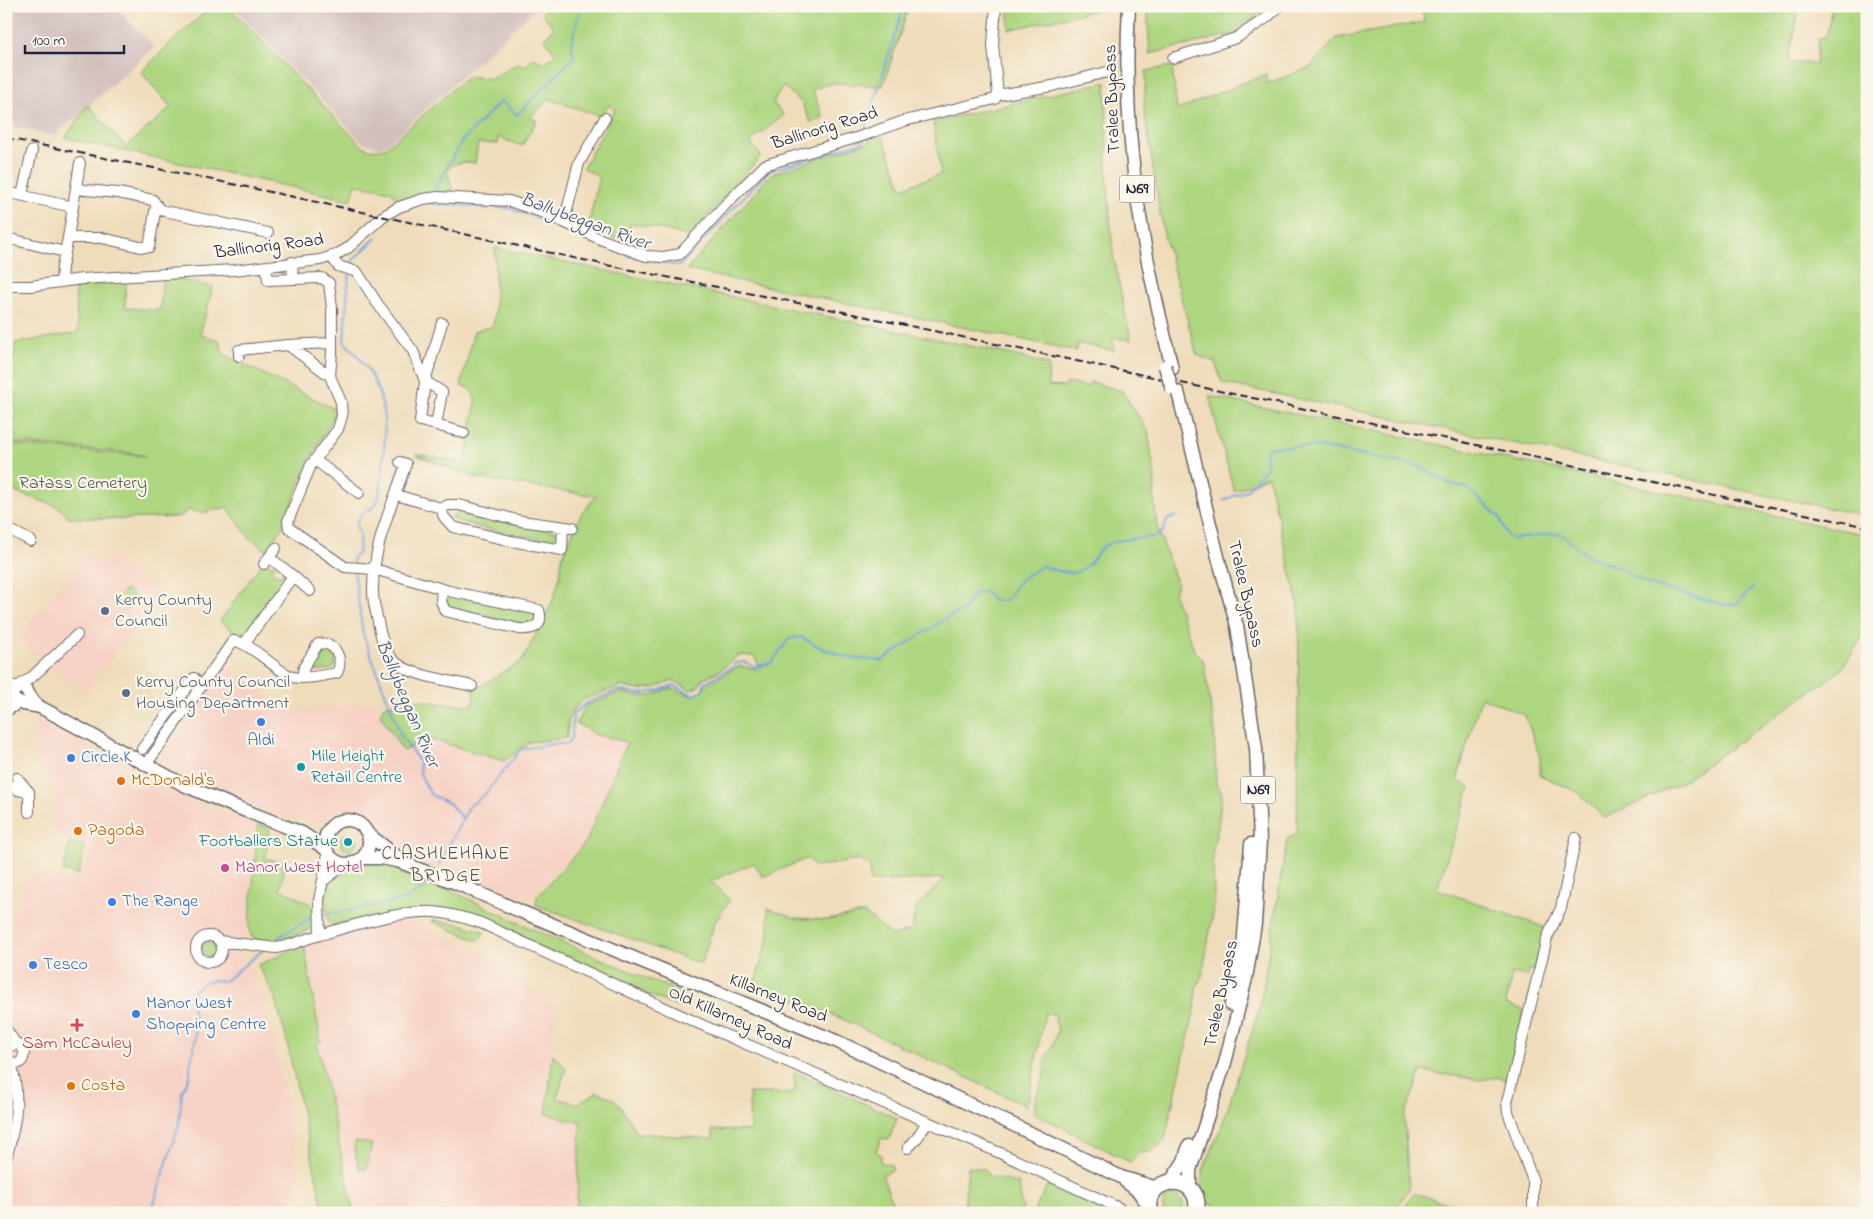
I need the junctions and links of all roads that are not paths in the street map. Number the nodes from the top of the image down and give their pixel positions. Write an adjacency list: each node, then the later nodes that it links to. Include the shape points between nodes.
1 (996, 6): 7 (street, via 993,45)
2 (1121, 6): 31 (main road, Tralee Bypass / N69, via 1120,100 1131,210 1150,303)
3 (1129, 6): 31 (main road, Tralee Bypass / N69, via 1128,99 1132,149 1147,257)
4 (1280, 6): 5 (street, via 1236,38)
5 (1173, 58)
6 (1107, 72): 7 (street, Ballinorig Road)
7 (998, 96): 16 (street, Ballinorig Road, via 904,121 765,165 680,254 664,258 646,256)
8 (604, 118): 16 (street, via 579,163)
9 (32, 151): 13 (street)
10 (80, 163): 11 (street)
11 (76, 189): 14 (street, via 153,200); 15 (street)
12 (6, 192): 13 (street)
13 (22, 195): 15 (street)
14 (156, 206): 17 (street, via 160,210); 19 (street, via 149,247 102,238)
15 (73, 207): 19 (street)
16 (564, 222): 21 (street, Ballinorig Road, via 509,201 427,198 382,217 348,248)
17 (268, 233)
18 (6, 238): 20 (street)
19 (68, 238): 20 (street)
20 (65, 252): 25 (street)
21 (331, 256): 22 (street, Ballinorig Road); 33 (street, via 338,266 357,272 413,351)
22 (292, 262): 24 (street); 25 (street, Ballinorig Road, via 234,270)
23 (267, 273): 24 (street, via 268,280)
24 (293, 279): 28 (street, via 322,278 329,283)
25 (61, 282): 26 (street, Ballinorig Road)
26 (6, 286)
27 (442, 323): 33 (street)
28 (331, 344): 29 (street); 32 (street)
29 (288, 345): 30 (street, via 239,350); 32 (street)
30 (239, 356)
31 (1169, 368): 34 (main road, Tralee Bypass / N69, bridge)
32 (330, 376): 37 (street, via 341,402 342,416 338,428)
33 (425, 381): 35 (street, via 442,392); 35 (street, via 420,421)
34 (1175, 391): 81 (main road, Tralee Bypass / N69, via 1228,622 1247,744 1251,837 1243,949 1231,1006 1192,1140); 83 (main road, Tralee Bypass / N69, via 1237,626 1256,748 1260,841 1255,924 1246,978 1225,1063 1190,1170)
35 (436, 425): 36 (street)
36 (464, 433)
37 (315, 460): 39 (street); 45 (street, via 288,521 289,528 345,567)
38 (400, 462): 40 (street, via 406,464)
39 (359, 493)
40 (396, 495): 41 (street); 45 (street, via 379,539)
41 (441, 508): 41 (street, via 459,505 521,521 568,528 562,550 453,526)
42 (6, 531): 43 (street)
43 (31, 541)
44 (276, 548): 46 (street, via 266,560)
45 (374, 569): 47 (street); 53 (street, via 372,594 388,654 400,665 420,674)
46 (292, 576): 48 (street); 50 (street)
47 (442, 589): 47 (street, via 539,610 541,616 532,630 445,611 441,601)
48 (310, 591)
49 (77, 635): 54 (street)
50 (244, 644): 51 (street, via 290,676); 56 (street, via 232,642)
51 (302, 677)
52 (194, 678): 55 (street)
53 (472, 686)
54 (15, 696): 58 (main road)
55 (175, 704): 56 (street); 57 (street)
56 (185, 711): 58 (street)
57 (142, 750)
58 (146, 765): 63 (main road, via 230,805)
59 (17, 778): 61 (street)
60 (6, 783): 61 (street)
61 (28, 792): 62 (street)
62 (29, 812)
63 (290, 827): 64 (main road); 67 (main road)
64 (329, 829): 65 (main road, via 338,822 349,820 362,825); 67 (main road, via 325,840)
65 (368, 834): 68 (main road, via 370,844); 70 (main road, Killarney Road)
66 (1576, 838): 86 (street, via 1561,908 1547,938 1507,1102 1533,1181)
67 (327, 852): 69 (main road); 71 (street)
68 (363, 858): 69 (main road, via 356,863); 70 (main road, Killarney Road, via 381,858)
69 (344, 864): 71 (street)
70 (415, 868): 80 (main road, Killarney Road, via 836,1041)
71 (323, 881): 72 (street, via 319,900)
72 (320, 934): 73 (street, Old Killarney Road, via 284,947); 77 (street, Old Killarney Road, via 414,913 460,916)
73 (221, 945)
74 (7, 1032): 75 (street)
75 (10, 1047): 76 (street, via 21,1046 24,1051 24,1057)
76 (12, 1061): 79 (street, via 16,1106)
77 (927, 1122): 78 (street); 84 (street, Old Killarney Road)
78 (908, 1148)
79 (6, 1158)
80 (1121, 1177): 82 (main road, Killarney Road); 85 (main road, Killarney Road, via 1138,1190)
81 (1171, 1181): 82 (highway); 83 (highway, via 1178,1182)
82 (1157, 1188): 85 (highway, via 1152,1194)
83 (1197, 1204)
84 (1119, 1208)
85 (1150, 1209)
86 (1533, 1213)

